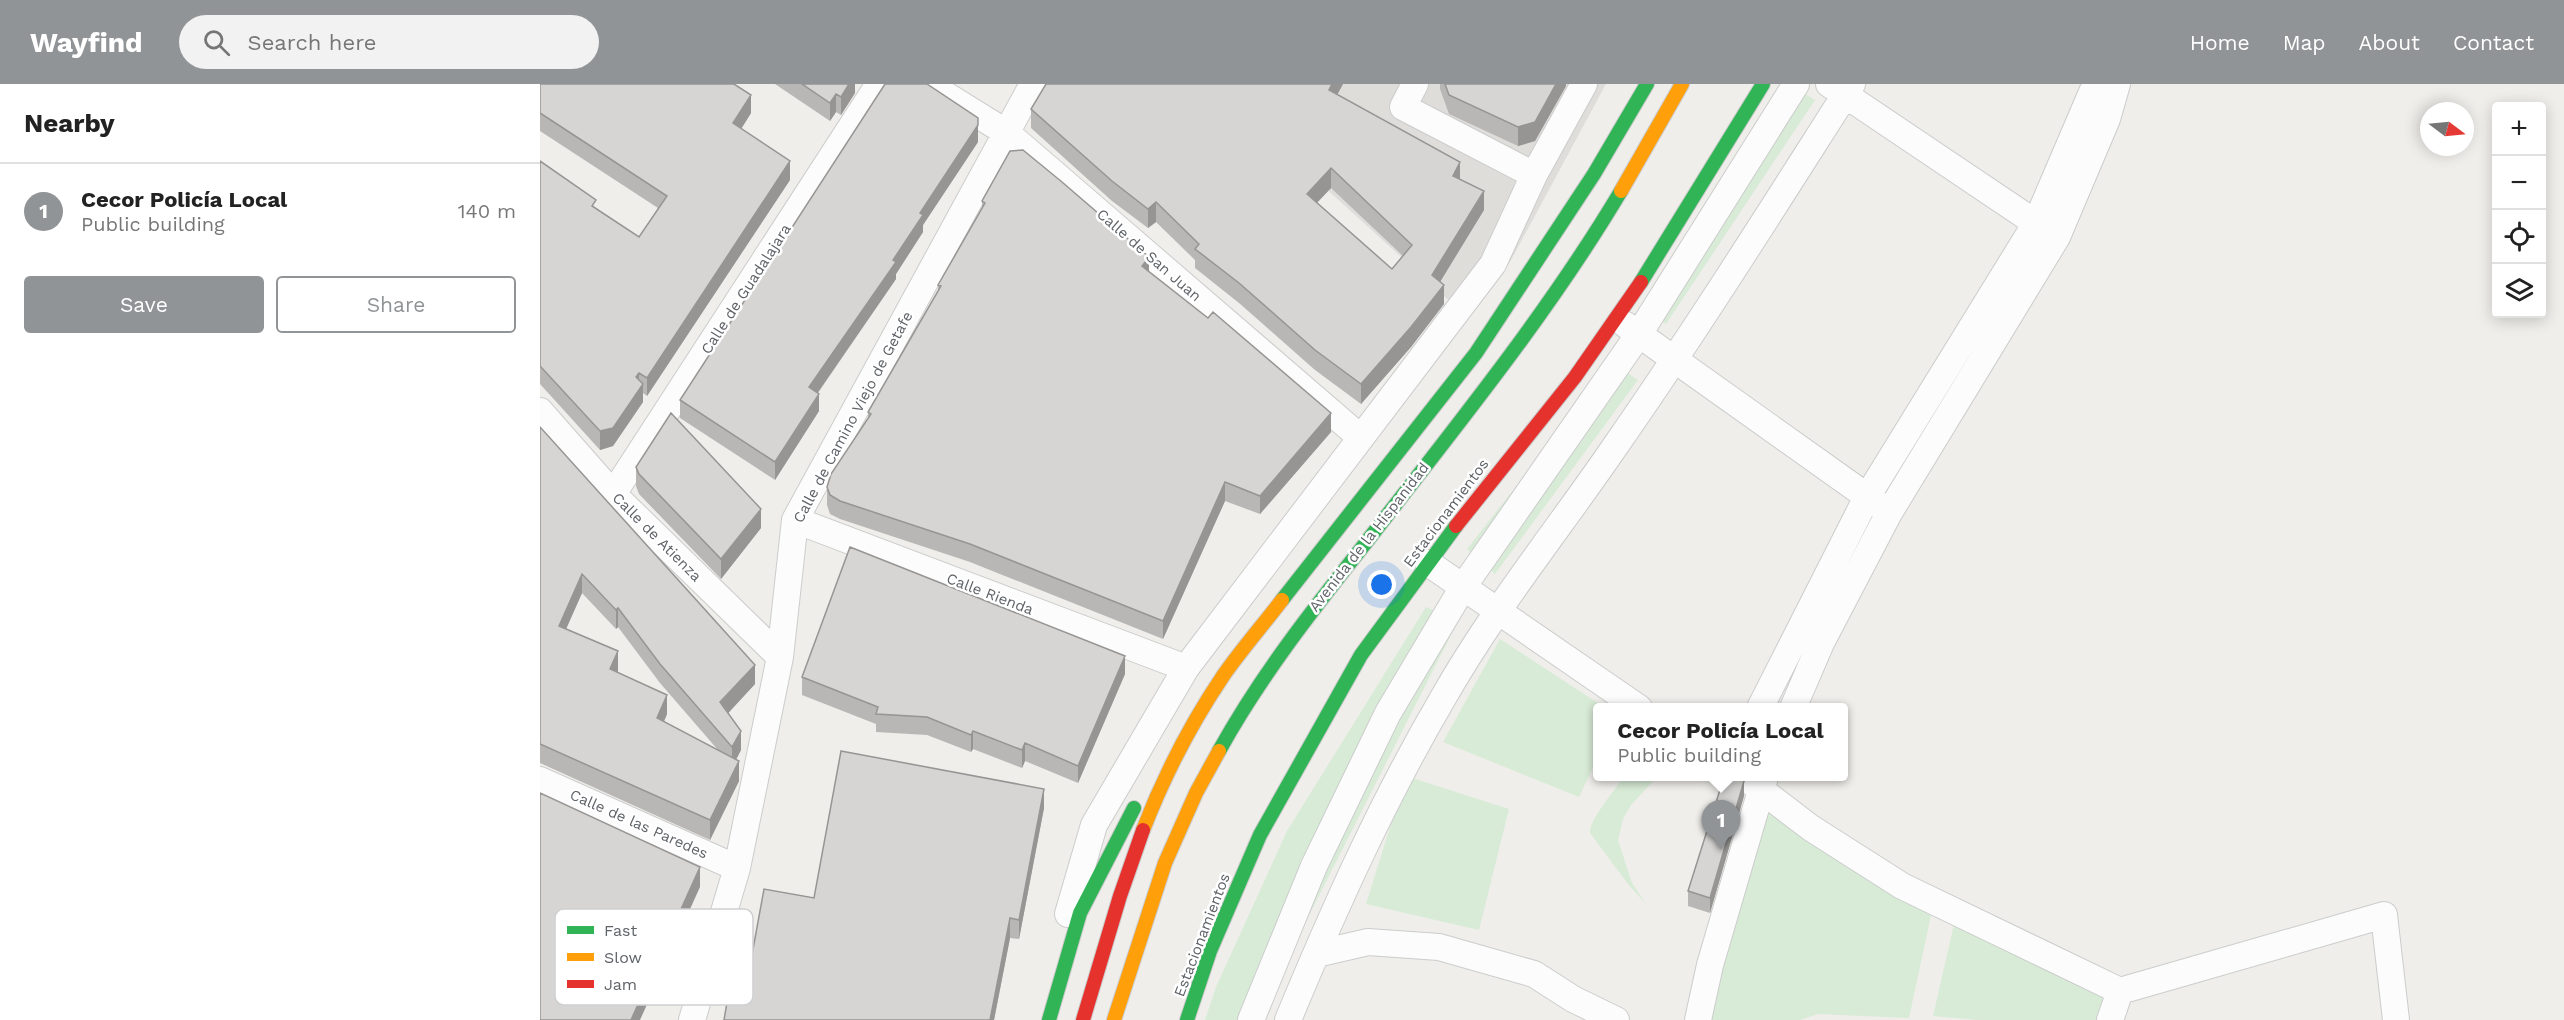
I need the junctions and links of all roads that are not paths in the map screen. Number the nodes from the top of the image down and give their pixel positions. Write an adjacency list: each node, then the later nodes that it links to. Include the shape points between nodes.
1 (879, 84): 21 (street, Calle de Guadalajara)
2 (928, 84): 13 (street, Calle de San Juan)
3 (1033, 84): 13 (street, Calle de Camino Viejo de Getafe)
4 (1415, 84): 14 (street, via 1402,107)
5 (1584, 84): 14 (street)
6 (1647, 84): 33 (main road, Avenida de la Hispanidad, via 1594,174 1476,353 1224,675)
7 (1682, 84): 47 (main road, Avenida de la Hispanidad, via 1620,194 1552,297 1277,656 1241,711 1196,793 1165,863)
8 (1762, 84): 16 (main road, Estacionamientos)
9 (1796, 84): 17 (street)
10 (2098, 84): 15 (street, via 2092,92)
11 (2117, 84): 15 (street, via 2107,119)
12 (1842, 88): 15 (street); 18 (street)
13 (1007, 133): 20 (street, Calle de San Juan); 24 (street, Calle de Camino Viejo de Getafe)
14 (1534, 175): 20 (street, via 1493,264)
15 (2047, 230): 22 (street); 23 (street)
16 (1616, 318): 17 (street); 25 (main road, Estacionamientos, via 1575,377)
17 (1639, 334): 18 (street); 26 (street)
18 (1675, 360): 22 (street); 27 (street)
19 (540, 411): 21 (street, Calle de Atienza)
20 (1361, 438): 29 (street)
21 (614, 494): 28 (street, Calle de Atienza)
22 (1867, 497): 23 (street); 31 (street)
23 (1889, 513): 32 (street, via 1821,643)
24 (795, 520): 28 (street, Calle de Camino Viejo de Getafe); 29 (street, Calle Rienda)
25 (1428, 563): 26 (street); 48 (main road, Estacionamientos, via 1360,655 1260,835 1210,951)
26 (1463, 587): 27 (street); 49 (street, via 1388,712 1314,866)
27 (1498, 611): 30 (street); 40 (street, via 1443,697 1400,776 1342,891)
28 (780, 657): 38 (street, Calle de Camino Viejo de Getafe)
29 (1186, 668): 44 (street, via 1094,825)
30 (1632, 703)
31 (1763, 703)
32 (1795, 703)
33 (1194, 725): 34 (main road, via 1171,735); 46 (main road, Avenida de la Hispanidad, via 1167,772 1147,821)
34 (1155, 766)
35 (540, 780): 38 (street, Calle de las Paredes)
36 (1756, 781): 41 (street, via 1828,840 1902,885); 52 (street)
37 (1139, 797): 45 (main road, via 1080,912)
38 (737, 868): 39 (street, Calle de Camino Viejo de Getafe)
39 (725, 909)
40 (1316, 954): 50 (street); 51 (street, via 1368,942 1439,947 1534,974)
41 (2120, 991): 53 (street); 54 (street, via 2384,915)
42 (696, 1005): 43 (street, Calle de Camino Viejo de Getafe)
43 (692, 1020)
44 (1038, 1020)
45 (1049, 1020)
46 (1083, 1020)
47 (1114, 1020)
48 (1187, 1020)
49 (1251, 1020)
50 (1288, 1020)
51 (1616, 1020)
52 (1698, 1020)
53 (2110, 1020)
54 (2396, 1020)

